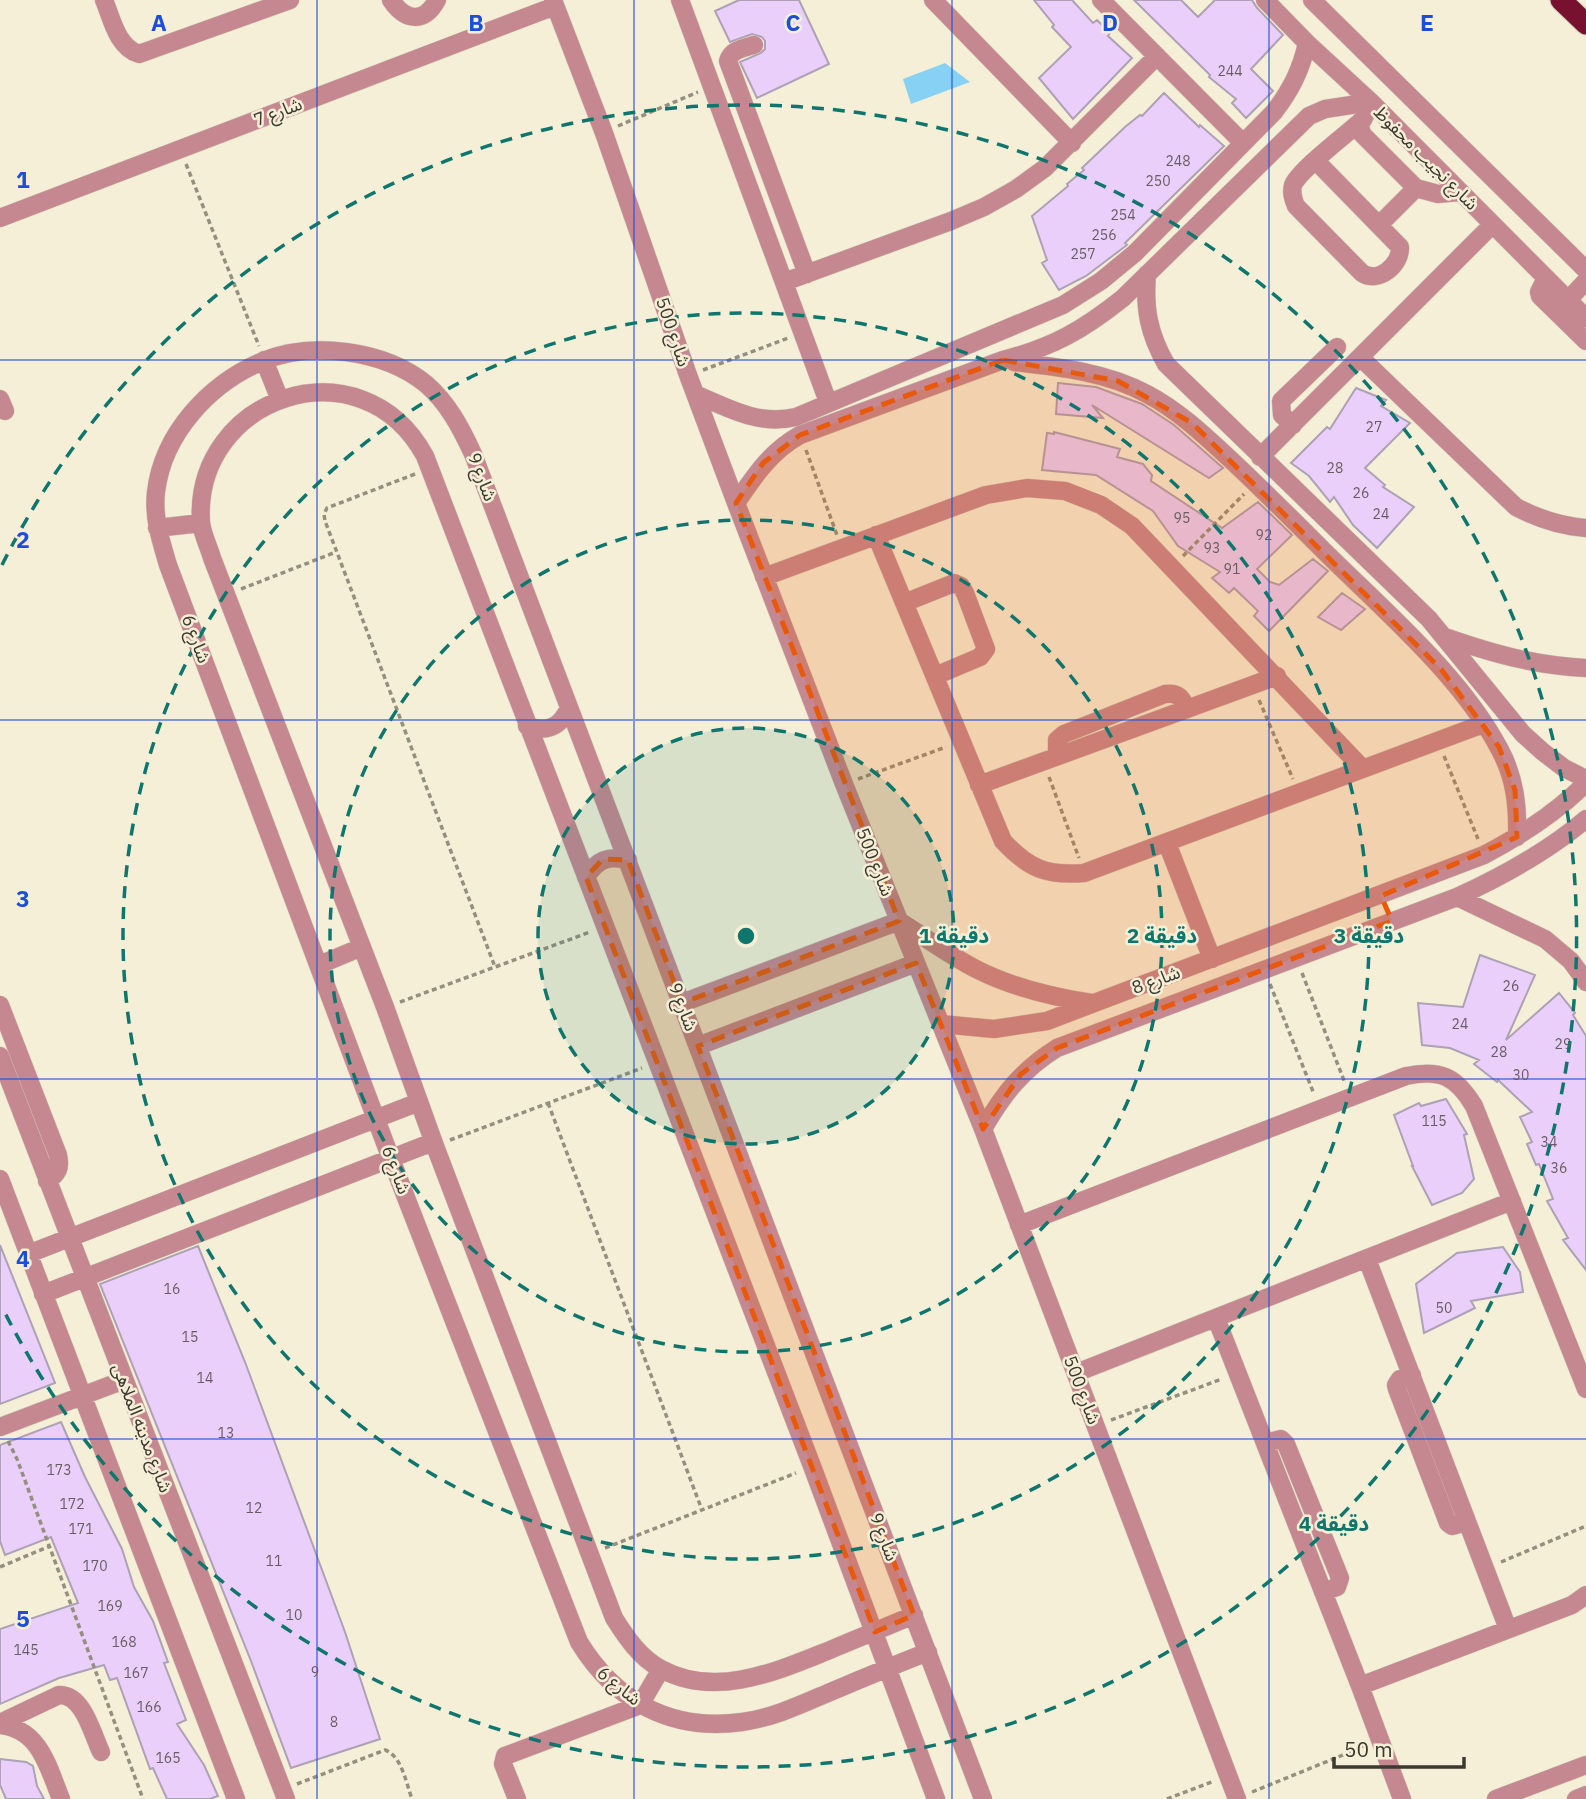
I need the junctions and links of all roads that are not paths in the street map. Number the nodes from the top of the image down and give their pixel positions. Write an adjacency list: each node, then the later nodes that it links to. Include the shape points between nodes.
1 (104, 0): 2 (street, via 122,44 139,54)
2 (290, 0)
3 (391, 0): 4 (street, via 408,17 420,17 431,11)
4 (437, 0)
5 (680, 0): 31 (street)
6 (933, 0): 18 (street)
7 (1101, 0): 15 (street)
8 (1265, 0): 13 (street, شارع نجيب محفوظ)
9 (1312, 0): 26 (street, شارع نجيب محفوظ)
10 (1561, 0): 12 (highway)
11 (554, 3): 23 (street, شارع 7); 39 (street, شارع 500)
12 (1586, 23)
13 (1307, 43): 16 (street, شارع نجيب محفوظ); 19 (street, via 1290,92)
14 (754, 45): 27 (street, via 735,51 728,61)
15 (1157, 57): 18 (street); 19 (street)
16 (1373, 104): 17 (street); 22 (street, شارع نجيب محفوظ); 28 (street, via 1325,109 1310,116)
17 (1361, 121): 20 (street); 21 (street, via 1362,134)
18 (1072, 143): 27 (street, via 1045,168 984,207)
19 (1243, 143): 41 (street, via 1135,253 1063,305)
20 (1316, 161): 24 (street); 24 (street, via 1294,182 1293,200 1371,278 1381,276 1401,254 1399,244)
21 (1416, 188): 22 (street, via 1438,194); 24 (street)
22 (1460, 192): 25 (street, شارع نجيب محفوظ)
23 (0, 218)
24 (1379, 225)
25 (1492, 225): 29 (street, شارع نجيب محفوظ); 36 (street)
26 (1586, 270)
27 (807, 274): 31 (street)
28 (1147, 274): 38 (street, via 1115,305 1068,337 1038,352); 42 (street, via 1146,310 1154,344 1166,365)
29 (1546, 278): 32 (street, شارع نجيب محفوظ); 34 (street, via 1540,296)
30 (1586, 281): 32 (street)
31 (784, 282): 41 (street)
32 (1568, 300): 33 (street, شارع نجيب محفوظ)
33 (1586, 317)
34 (1586, 341)
35 (1337, 347): 45 (street, via 1281,401 1282,415)
36 (1360, 357): 45 (street); 53 (street, via 1516,507 1561,526)
37 (264, 360): 40 (street); 52 (street, شارع 6, via 209,394 184,422 166,455 156,491); 61 (street, شارع 9, via 304,352 347,351 388,362 425,384 455,415 474,454)
38 (1003, 360): 44 (street, via 1118,381 1162,402); 46 (street)
39 (695, 394): 43 (street, via 743,415); 50 (street, شارع 500)
40 (280, 400): 51 (street, via 247,418 219,448 204,484); 63 (street, via 340,392 370,401 397,417 416,439)
41 (828, 402): 43 (street)
42 (1209, 407): 44 (street); 47 (street)
43 (782, 420): 46 (street)
44 (1192, 424): 49 (street)
45 (1293, 425): 47 (street)
46 (795, 438): 50 (street, via 764,463)
47 (1261, 457): 48 (street)
48 (1288, 484): 49 (street); 57 (street)
49 (1272, 499): 64 (street, via 1427,653)
50 (736, 503): 55 (street, شارع 500)
51 (201, 523): 52 (street); 77 (street)
52 (157, 528): 80 (street, شارع 6)
53 (1586, 528)
54 (876, 535): 55 (street); 56 (street); 60 (street, via 986,495 1027,488 1065,491 1101,505 1132,526)
55 (764, 577): 75 (street, شارع 500)
56 (904, 603): 59 (street); 59 (street, via 954,583 965,593 986,649 980,657)
57 (1444, 637): 58 (street, via 1538,665); 62 (street)
58 (1586, 668)
59 (935, 676): 67 (street)
60 (1277, 676): 65 (street); 67 (street)
61 (569, 708): 63 (street, via 553,728); 71 (street, شارع 9)
62 (1505, 713): 64 (street); 66 (street, via 1543,752)
63 (527, 726): 72 (street)
64 (1484, 726): 65 (street); 69 (street, via 1509,768 1517,802)
65 (1363, 769): 70 (street)
66 (1586, 781): 69 (street, شارع 8, via 1567,802)
67 (979, 785): 70 (street, via 1003,841 1039,870 1061,875 1084,873)
68 (1586, 819): 74 (street, شارع 8, via 1535,857)
69 (1517, 837): 73 (street, شارع 8, via 1484,855)
70 (1167, 843): 78 (street)
71 (628, 860): 72 (street, via 603,859); 82 (street, شارع 9)
72 (586, 877): 111 (street)
73 (1381, 895): 76 (street); 78 (street, شارع 8)
74 (1457, 897): 76 (street, شارع 8); 81 (street, via 1545,939 1571,961)
75 (899, 921): 79 (street, شارع 500); 82 (street); 83 (street, via 1004,982)
76 (1392, 921): 90 (street, شارع 8, via 1057,1048 1021,1074)
77 (362, 947): 80 (street); 88 (street)
78 (1212, 959): 83 (street, شارع 8)
79 (916, 963): 85 (street, شارع 500); 86 (street)
80 (318, 965): 89 (street, شارع 6)
81 (1586, 982)
82 (682, 1003): 86 (street, شارع 9)
83 (1094, 1003): 85 (street, شارع 8, via 1021,1027)
84 (0, 1005): 94 (street, via 60,1162 56,1176)
85 (941, 1024): 90 (street, شارع 500)
86 (698, 1046): 109 (street, شارع 9)
87 (0, 1056): 94 (street, شارع مدينه الملاهى)
88 (419, 1102): 89 (street); 91 (street)
89 (376, 1118): 92 (street, شارع 6); 97 (street)
90 (983, 1129): 96 (street, شارع 500)
91 (434, 1144): 92 (street); 114 (street, via 614,1618 642,1656)
92 (391, 1159): 100 (street); 116 (street, شارع 6, via 579,1642 608,1681)
93 (0, 1179): 98 (street)
94 (47, 1181): 97 (street, شارع مدينه الملاهى)
95 (1512, 1202): 96 (street, via 1463,1088 1446,1076 1426,1072); 99 (street); 105 (street)
96 (1019, 1224): 103 (street, شارع 500)
97 (69, 1238): 98 (street); 100 (street, شارع مدينه الملاهى)
98 (28, 1254): 101 (street)
99 (1367, 1259): 102 (street); 110 (street)
100 (84, 1278): 101 (street); 104 (street, شارع مدينه الملاهى)
101 (43, 1294): 106 (street)
102 (1216, 1318): 103 (street); 115 (street)
103 (1076, 1373): 122 (street, شارع 500)
104 (124, 1380): 106 (street); 120 (street, شارع مدينه الملاهى)
105 (1586, 1389)
106 (83, 1396): 107 (street); 124 (street)
107 (0, 1427)
108 (1586, 1595): 110 (street, via 1572,1605)
109 (914, 1615): 111 (street); 112 (street, شارع 9)
110 (1508, 1629): 115 (street)
111 (875, 1632): 113 (street); 114 (street, via 746,1679 708,1681)
112 (928, 1652): 113 (street, شارع 6); 127 (street, شارع 9)
113 (888, 1668): 116 (street, شارع 6, via 770,1716 741,1723 687,1721); 126 (street)
114 (661, 1669): 116 (street)
115 (1360, 1686): 128 (street)
116 (640, 1705): 125 (street, via 505,1756 503,1764)
117 (0, 1724): 118 (street, via 59,1695 69,1695 78,1702); 123 (street, via 33,1739)
118 (100, 1752)
119 (1586, 1765): 129 (street)
120 (284, 1794)
121 (1586, 1795): 130 (street)
122 (1237, 1798)
123 (61, 1799)
124 (236, 1799)
125 (517, 1799)
126 (936, 1799)
127 (983, 1799)
128 (1402, 1799)
129 (1496, 1799)
130 (1576, 1799)

